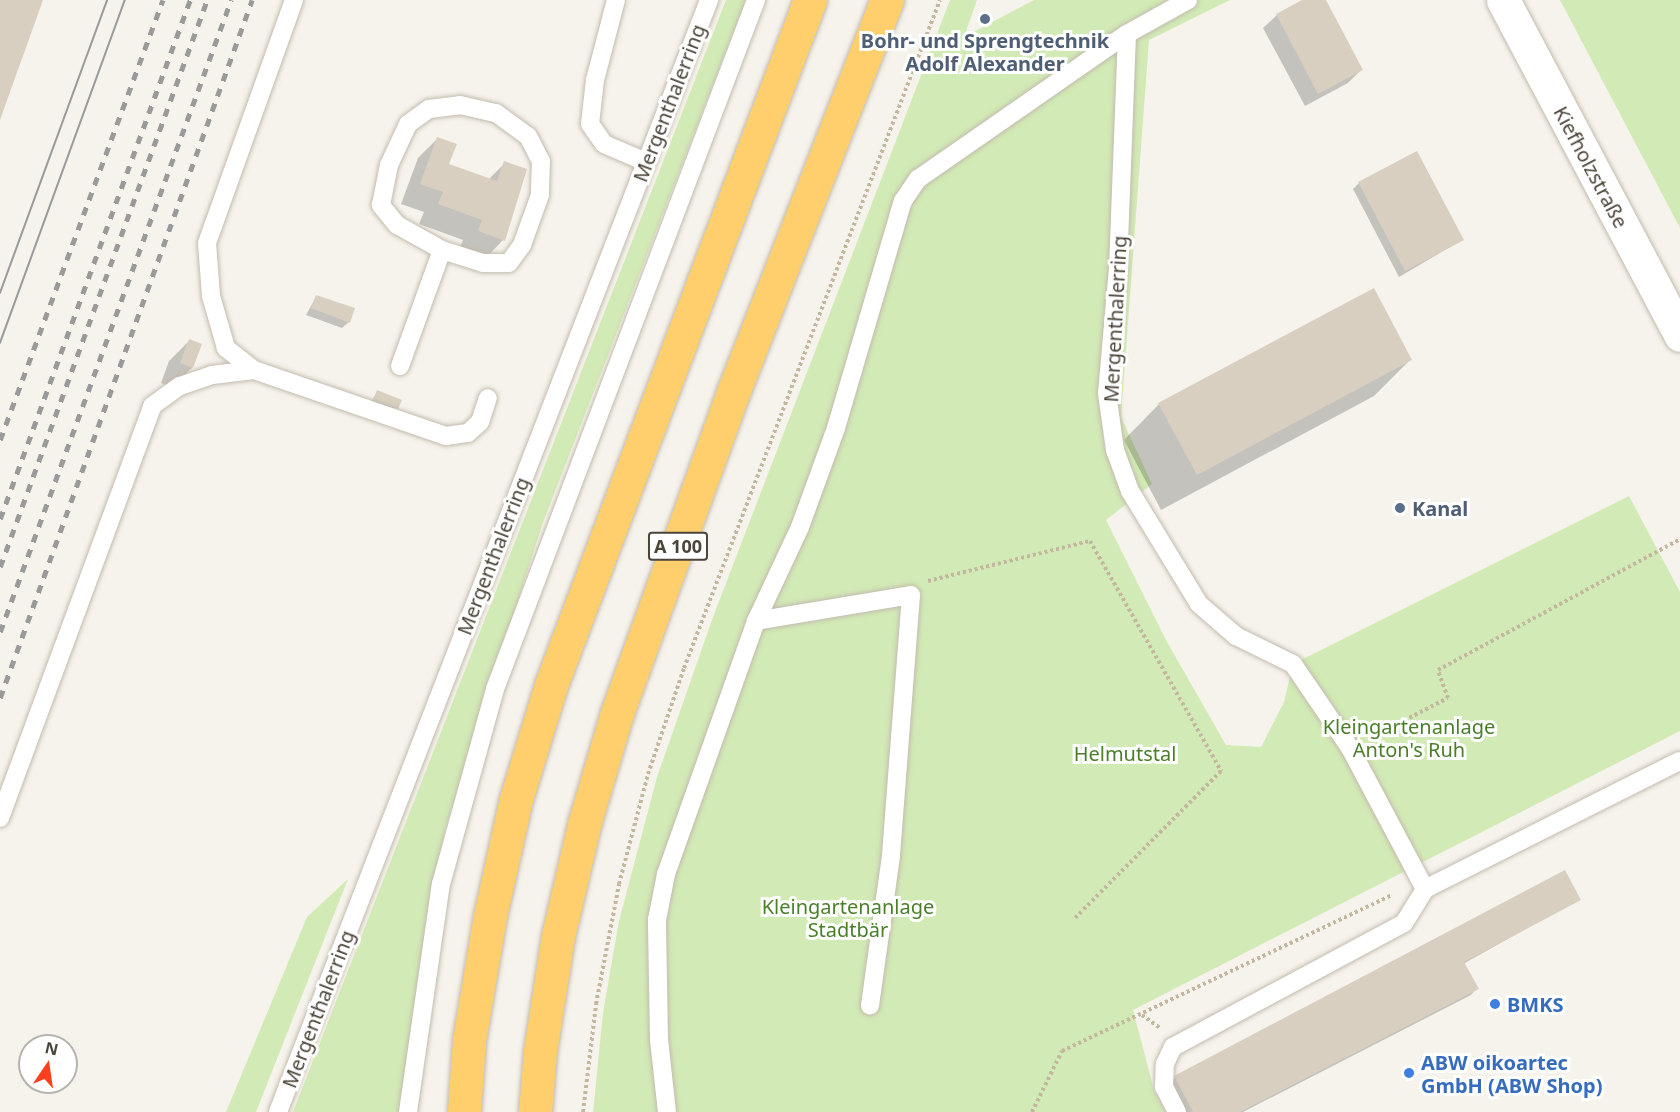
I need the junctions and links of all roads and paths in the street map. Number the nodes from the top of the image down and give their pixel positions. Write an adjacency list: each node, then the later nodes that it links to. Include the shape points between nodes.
1 (294, 0): 15 (lane, via 207,243 211,296 226,348)
2 (616, 0): 11 (lane, via 595,80 590,124 604,144)
3 (709, 0): 11 (lane, Mergenthalerring)
4 (756, 0): 27 (lane, via 495,689 441,884)
5 (810, 0): 28 (highway, via 551,685 516,799 490,916 469,1040)
6 (888, 0): 29 (highway, A 100, via 734,390 617,713 585,821 558,936)
7 (940, 0): 30 (path, via 684,668 648,774 619,884 596,1004)
8 (1188, 0): 10 (lane)
9 (1503, 0): 13 (street, Kiefholzstraße)
10 (1127, 34): 19 (lane, via 918,179 894,224 836,428 800,527); 20 (lane, Mergenthalerring, via 1118,268 1107,393 1115,450 1130,491 1199,604 1236,636 1293,664)
11 (646, 162): 26 (lane, Mergenthalerring)
12 (442, 250): 12 (lane, via 397,225 381,205 389,165 408,124 429,109 460,105 496,113 528,136 541,161 540,195 522,245 509,263 483,263); 14 (lane)
13 (1680, 335)
14 (400, 366)
15 (254, 370): 16 (lane, via 446,436 468,433 480,422); 22 (lane, via 190,382 152,406)
16 (488, 398)
17 (1680, 539): 20 (path, via 1438,670 1448,698)
18 (911, 595): 19 (lane); 24 (path, via 918,583 1090,541 1221,771); 25 (lane, via 891,856)
19 (756, 621): 31 (lane, via 666,874 657,920 659,1039)
20 (1350, 748): 23 (lane, Mergenthalerring)
21 (1680, 761): 23 (lane)
22 (0, 818)
23 (1425, 889): 32 (path, via 1399,891 1062,1051); 33 (lane, via 1404,923 1173,1047 1165,1064 1164,1087)
24 (1075, 918)
25 (870, 1006)
26 (278, 1112)
27 (408, 1112)
28 (464, 1112)
29 (535, 1112)
30 (583, 1112)
31 (667, 1112)
32 (1033, 1112)
33 (1177, 1112)

